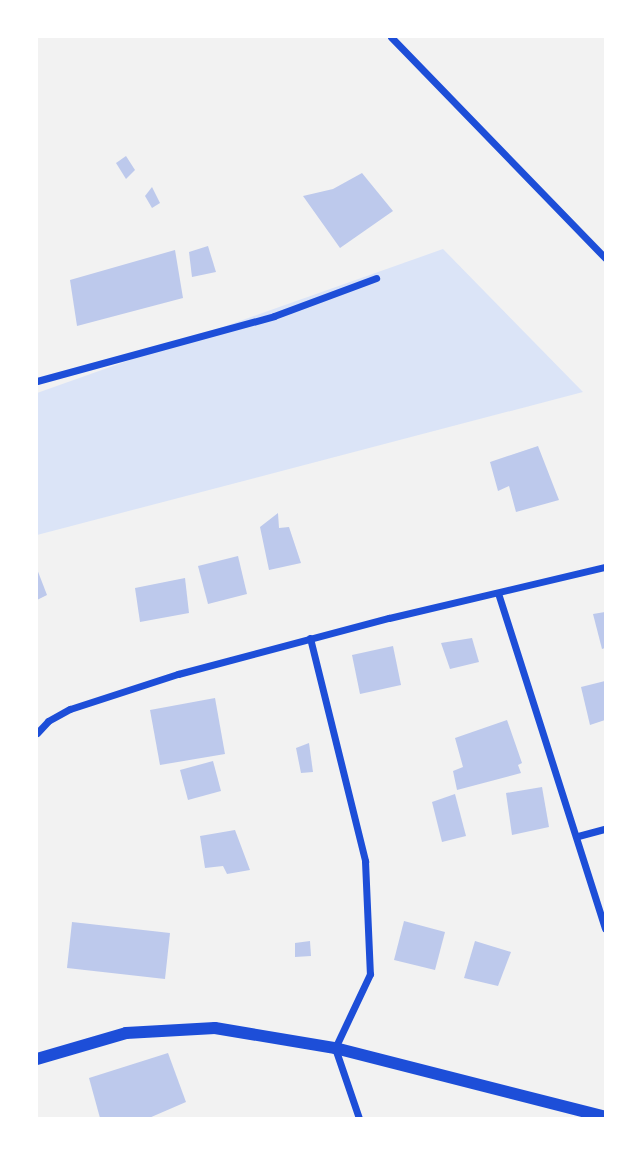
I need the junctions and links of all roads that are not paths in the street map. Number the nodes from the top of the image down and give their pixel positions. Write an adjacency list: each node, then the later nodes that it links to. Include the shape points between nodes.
1 (391, 37): 2 (street)
2 (605, 258)
3 (376, 278): 4 (street, via 274,316)
4 (37, 381)
5 (605, 567): 6 (street)
6 (498, 593): 7 (street); 10 (street)
7 (310, 638): 8 (street, via 70,709); 12 (street, via 365,861 370,974)
8 (37, 733)
9 (605, 829): 10 (street)
10 (579, 836): 11 (street)
11 (605, 929)
12 (335, 1048): 13 (street, via 246,1031 186,1026 126,1032); 14 (street); 15 (street)
13 (37, 1059)
14 (605, 1117)
15 (359, 1118)

